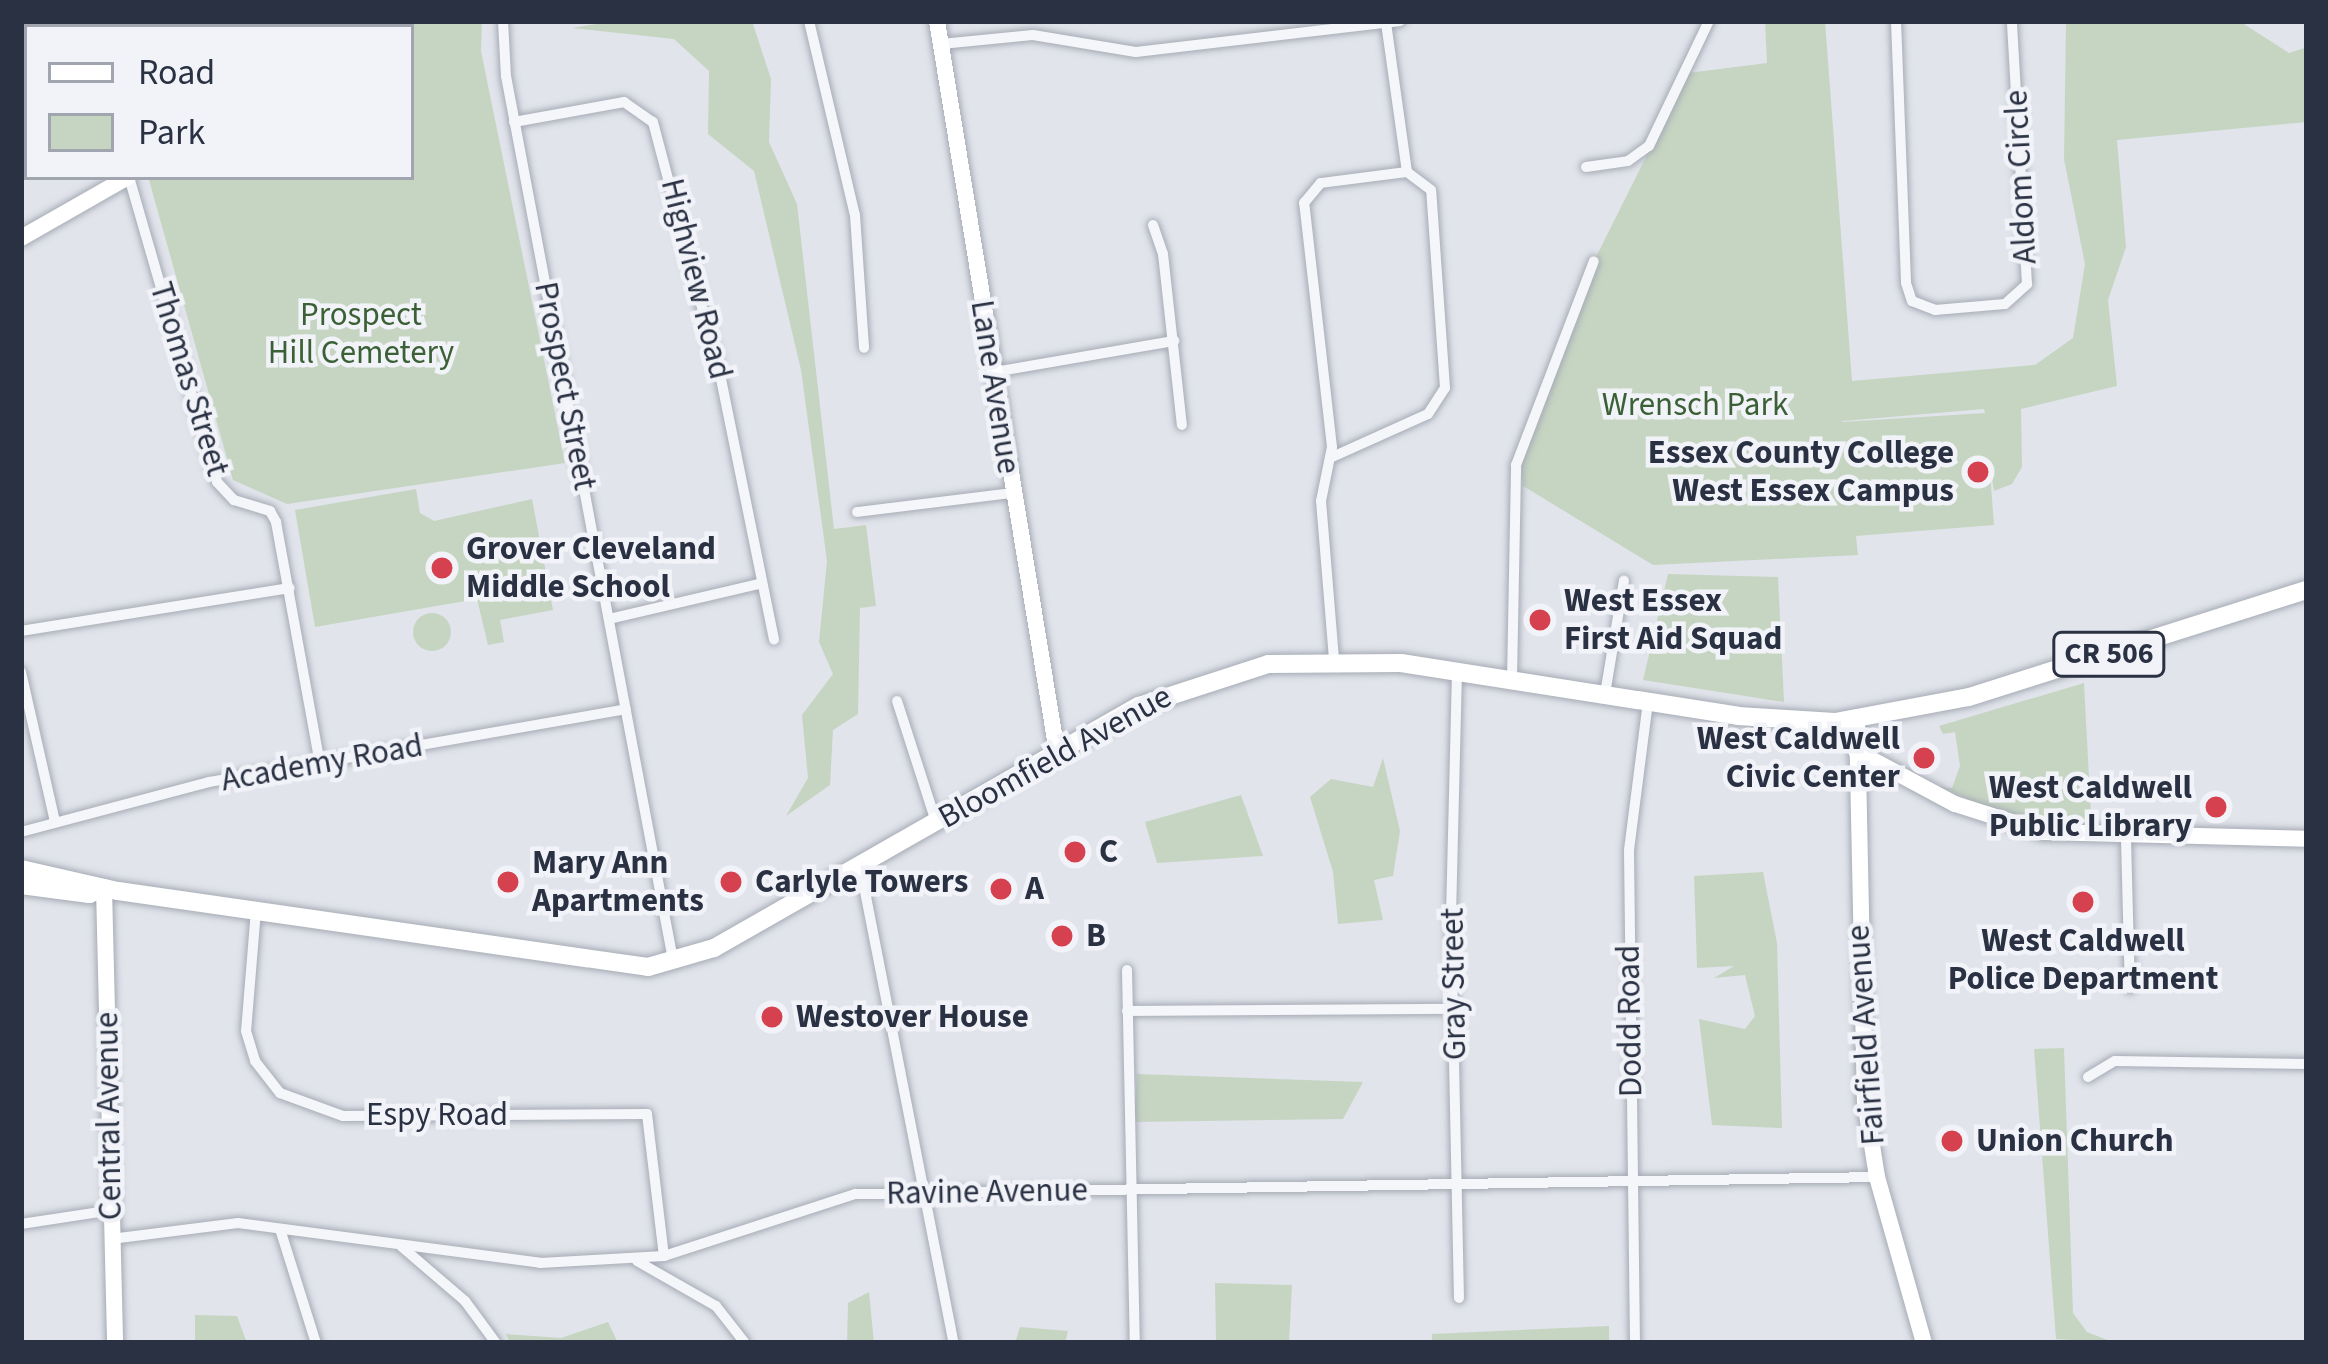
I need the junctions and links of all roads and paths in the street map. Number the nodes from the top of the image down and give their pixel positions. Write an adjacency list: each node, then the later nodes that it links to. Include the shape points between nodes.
1 (502, 21): 10 (street, Prospect Street)
2 (937, 21): 9 (street, Lane Avenue)
3 (1400, 21): 7 (street)
4 (1709, 21): 11 (street, via 1649,146 1628,161)
5 (1896, 21): 6 (street, Aldom Circle, via 1906,283 1912,301 1935,310 2005,304 2027,284)
6 (2012, 21)
7 (1386, 23): 9 (street, via 1136,52 1033,34); 12 (street)
8 (810, 24): 19 (street, via 855,215)
9 (940, 44): 20 (street, Lane Avenue)
10 (514, 122): 26 (street, Highview Road, via 624,102 653,122 721,379); 29 (street, Prospect Street)
11 (1586, 167)
12 (1406, 172): 22 (street, via 1431,190 1445,388 1428,414); 22 (street, via 1321,183 1304,203)
13 (124, 180): 16 (street)
14 (130, 180): 27 (street, Thomas Street, via 213,472 234,500 270,511)
15 (1153, 225): 18 (street)
16 (21, 238)
17 (1594, 261): 35 (street, via 1516,466)
18 (1174, 341): 20 (street); 21 (street)
19 (864, 348)
20 (993, 372): 23 (street, Lane Avenue)
21 (1182, 425)
22 (1330, 458): 32 (street, via 1321,501)
23 (1012, 493): 24 (street); 41 (street, Lane Avenue)
24 (857, 512)
25 (1624, 581): 36 (street)
26 (762, 583): 29 (street); 31 (street, Highview Road)
27 (290, 589): 30 (street); 43 (street, Thomas Street)
28 (2307, 590): 40 (main road, Bloomfield Avenue / CR 506, via 1969,697)
29 (609, 619): 39 (street, Prospect Street)
30 (21, 631)
31 (774, 640)
32 (1334, 659): 33 (main road, Bloomfield Avenue / CR 506); 41 (main road, Bloomfield Avenue / CR 506, via 1198,682)
33 (1457, 671): 35 (main road, Bloomfield Avenue / CR 506); 57 (street, Gray Street)
34 (21, 672): 44 (street)
35 (1512, 679): 36 (main road, Bloomfield Avenue / CR 506)
36 (1605, 694): 38 (main road, Bloomfield Avenue / CR 506)
37 (897, 701): 45 (street)
38 (1648, 701): 40 (main road, Bloomfield Avenue / CR 506, via 1775,722); 63 (street, Dodd Road, via 1629,850)
39 (626, 710): 43 (street, Academy Road); 54 (street, Prospect Street)
40 (1857, 720): 42 (street, Fairfield Avenue)
41 (1057, 752): 45 (main road, Bloomfield Avenue / CR 506)
42 (1856, 752): 48 (street, via 1978,813 2043,832); 61 (street, Fairfield Avenue, via 1864,1079)
43 (320, 763): 44 (street, Academy Road)
44 (55, 822): 46 (street, Academy Road)
45 (936, 822): 49 (main road, Bloomfield Avenue / CR 506)
46 (21, 832)
47 (2307, 838): 48 (street)
48 (2126, 839): 56 (street)
49 (860, 866): 54 (main road, Bloomfield Avenue / CR 506); 65 (street)
50 (21, 868): 52 (main road, Bloomfield Avenue / CR 506)
51 (21, 885): 52 (main road, Bloomfield Avenue / CR 506, via 89,894)
52 (104, 888): 53 (main road, Bloomfield Avenue / CR 506); 66 (street, Central Avenue)
53 (256, 910): 54 (main road, Bloomfield Avenue / CR 506, via 638,967); 71 (street, Espy Road, via 245,1031 280,1093 344,1116 647,1114)
54 (674, 963)
55 (1127, 970): 58 (street)
56 (2130, 988)
57 (1454, 1010): 58 (street); 62 (street, Gray Street)
58 (1127, 1011): 64 (street)
59 (2307, 1064): 60 (street, via 2115,1061)
60 (2088, 1078)
61 (1877, 1177): 63 (street, Ravine Avenue); 81 (street, Fairfield Avenue)
62 (1459, 1184): 63 (street, Ravine Avenue); 64 (street, Ravine Avenue); 73 (street, Gray Street)
63 (1632, 1184): 80 (street, Dodd Road)
64 (1133, 1190): 65 (street, Ravine Avenue); 79 (street)
65 (926, 1192): 71 (street, Ravine Avenue, via 817,1203); 78 (street)
66 (112, 1210): 67 (street); 69 (street, Central Avenue)
67 (21, 1224)
68 (280, 1228): 69 (street, Ravine Avenue, via 199,1225); 70 (street, Ravine Avenue); 75 (street)
69 (112, 1239): 74 (street, Central Avenue)
70 (399, 1245): 72 (street, Ravine Avenue, via 540,1263); 76 (street, via 465,1301)
71 (664, 1256): 72 (street, Ravine Avenue)
72 (634, 1260): 77 (street, via 716,1306)
73 (1459, 1298)
74 (115, 1343)
75 (316, 1343)
76 (496, 1343)
77 (745, 1343)
78 (954, 1343)
79 (1135, 1343)
80 (1635, 1343)
81 (1924, 1343)

